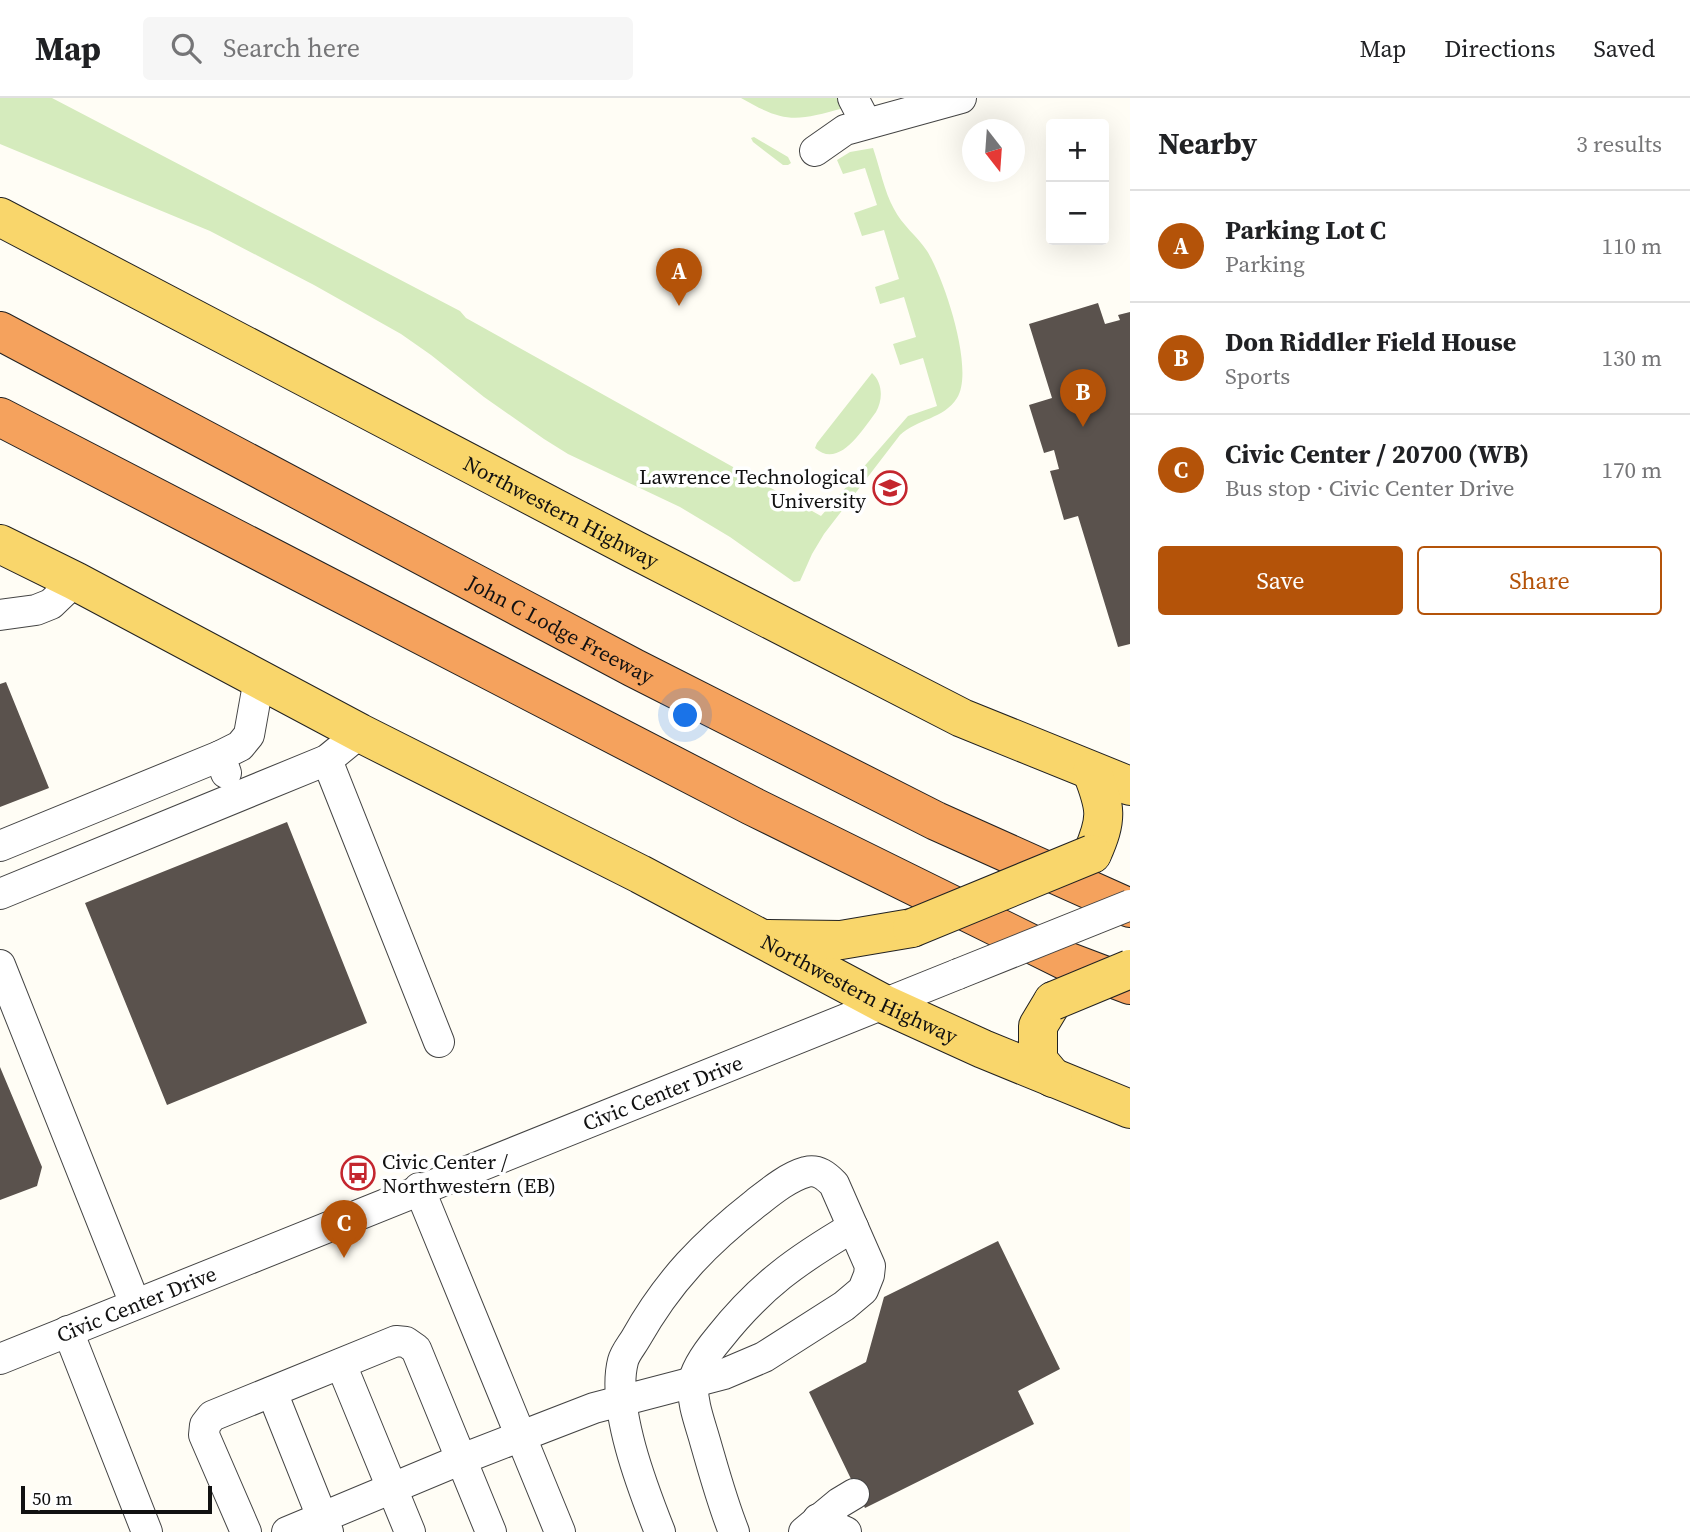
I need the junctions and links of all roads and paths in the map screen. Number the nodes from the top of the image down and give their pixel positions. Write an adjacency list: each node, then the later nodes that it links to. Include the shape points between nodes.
1 (961, 98): 2 (street)
2 (860, 111): 3 (street, via 845,130)
3 (815, 151)
4 (0, 217): 14 (main road, Northwestern Highway, via 962,718)
5 (0, 331): 19 (highway, John C Lodge Freeway, via 634,668 936,821)
6 (0, 417): 23 (highway, via 752,806 1064,960)
7 (0, 544): 8 (main road, Northwestern Highway)
8 (75, 581): 9 (street, via 51,604); 10 (main road, Northwestern Highway)
9 (0, 615)
10 (259, 679): 11 (main road, Northwestern Highway); 12 (street, via 249,734 240,746)
11 (360, 733): 13 (street); 20 (main road, Northwestern Highway)
12 (220, 756): 16 (street); 17 (street)
13 (327, 760): 16 (street); 25 (street)
14 (1092, 772): 15 (main road, Northwestern Highway); 20 (main road, bridge, via 1104,803 1103,830 1092,854 912,928 841,940)
15 (1130, 786)
16 (234, 796): 18 (street)
17 (0, 846)
18 (0, 894)
19 (1130, 906): 24 (street, Civic Center Drive, bridge)
20 (762, 939): 24 (main road, Northwestern Highway)
21 (0, 965): 30 (street)
22 (1130, 969): 26 (main road, bridge, via 1053,1001 1038,1026 1038,1060)
23 (1130, 985)
24 (884, 1004): 26 (main road, Northwestern Highway); 28 (street, Civic Center Drive)
25 (439, 1042)
26 (1053, 1077): 27 (main road, Northwestern Highway)
27 (1130, 1109)
28 (419, 1188): 30 (street, Civic Center Drive); 37 (street)
29 (853, 1227): 34 (street, via 770,1282 707,1352); 34 (street, via 870,1266 863,1290 764,1357); 36 (street, via 834,1184 825,1175 807,1172 771,1191 718,1233 655,1305 623,1360)
30 (135, 1304): 31 (street, Civic Center Drive)
31 (68, 1331): 32 (street, Civic Center Drive); 43 (street)
32 (0, 1359)
33 (341, 1364): 35 (street); 38 (street, via 396,1341 415,1349); 39 (street)
34 (693, 1382): 36 (street); 50 (street, via 695,1408)
35 (272, 1392): 41 (street); 44 (street, via 212,1416 205,1425 204,1435)
36 (621, 1401): 37 (street); 49 (street, via 641,1485)
37 (522, 1437): 38 (street); 48 (street)
38 (461, 1459): 39 (street); 47 (street)
39 (392, 1488): 41 (street); 46 (street)
40 (853, 1494): 42 (street)
41 (325, 1525): 45 (street)
42 (811, 1526): 51 (street)
43 (147, 1532)
44 (246, 1532)
45 (287, 1532)
46 (410, 1532)
47 (491, 1532)
48 (560, 1532)
49 (660, 1532)
50 (734, 1532)
51 (846, 1532)

